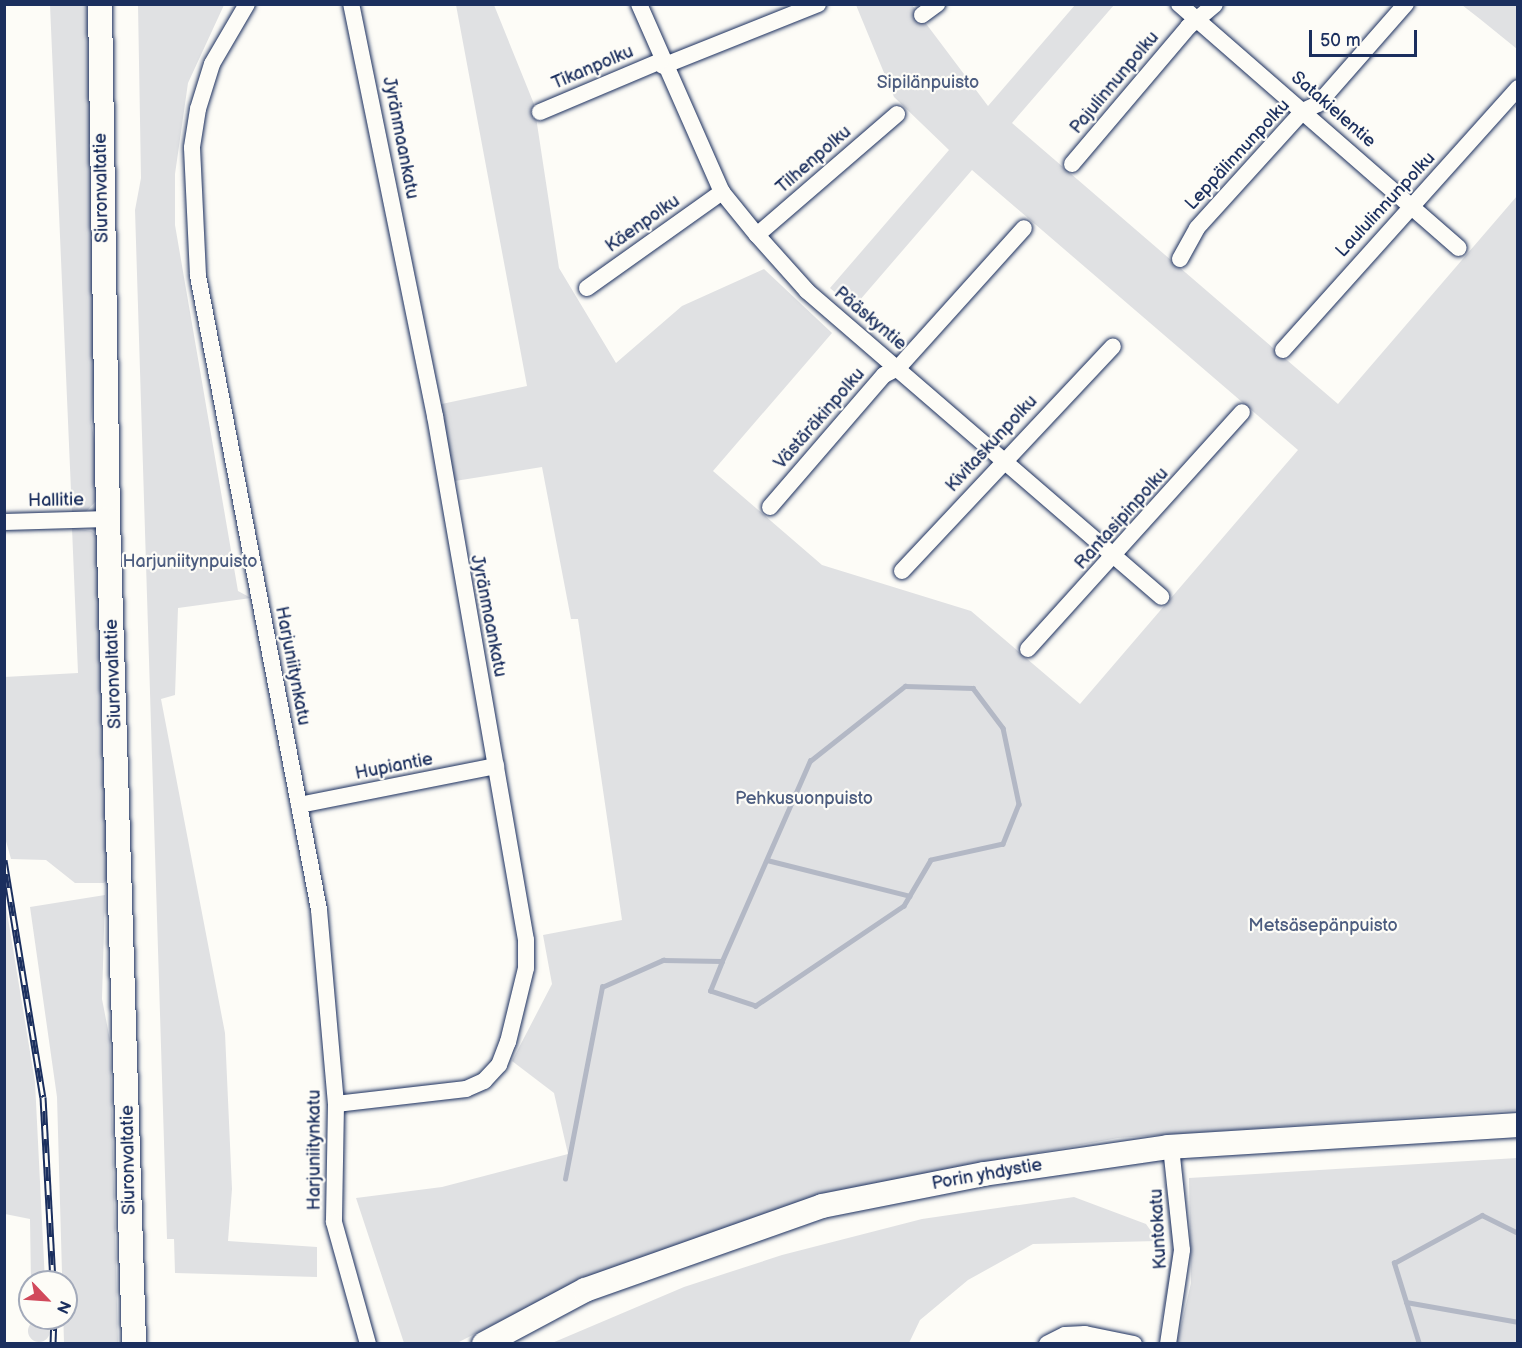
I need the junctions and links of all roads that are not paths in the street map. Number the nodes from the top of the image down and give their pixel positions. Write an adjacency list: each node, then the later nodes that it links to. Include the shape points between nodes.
1 (99, 4): 31 (main road, Siuronvaltatie)
2 (247, 4): 38 (street, Harjuniitynkatu, via 212,64 198,109 193,209 198,276)
3 (351, 4): 37 (street, Jyränmaankatu, via 435,416)
4 (639, 4): 12 (street, Pääskyntie)
5 (818, 4): 12 (street, Tikanpolku)
6 (937, 4): 10 (street)
7 (1179, 4): 11 (street, Satakielentie)
8 (1215, 4): 11 (street, Pajulinnunpolku)
9 (1406, 4): 14 (street, Leppälinnunpolku, via 1318,104)
10 (922, 15)
11 (1199, 22): 14 (street, Satakielentie); 17 (street, Pajulinnunpolku, via 1188,27)
12 (662, 63): 15 (street, Tikanpolku); 18 (street, Pääskyntie)
13 (1518, 88): 19 (street, Laululinnunpolku)
14 (1303, 111): 19 (street, Satakielentie); 23 (street, Leppälinnunpolku, via 1197,228)
15 (540, 112)
16 (897, 114): 21 (street, Tilhenpolku)
17 (1072, 164)
18 (722, 192): 21 (street, Pääskyntie); 24 (street, Käenpolku)
19 (1414, 206): 22 (street, Satakielentie); 26 (street, Laululinnunpolku, via 1398,216)
20 (1024, 228): 27 (street, Västäräkinpolku)
21 (757, 235): 27 (street, Pääskyntie, via 807,291)
22 (1459, 248)
23 (1180, 259)
24 (587, 288)
25 (1113, 346): 29 (street, Kivitaskunpolku)
26 (1283, 350)
27 (898, 368): 29 (street, Pääskyntie); 30 (street, Västäräkinpolku, via 884,375)
28 (1242, 412): 33 (street, Rantasipinpolku)
29 (1004, 458): 33 (street, Pääskyntie); 34 (street, Kivitaskunpolku)
30 (770, 507)
31 (108, 519): 32 (street, Hallitie); 42 (main road, Siuronvaltatie)
32 (4, 522)
33 (1116, 556): 35 (street, Pääskyntie); 36 (street, Rantasipinpolku)
34 (902, 571)
35 (1161, 597)
36 (1028, 649)
37 (496, 766): 38 (street, Hupiantie); 39 (street, Jyränmaankatu, via 526,940 520,997 499,1065 466,1089)
38 (299, 805): 39 (street, Harjuniitynkatu, via 319,910)
39 (336, 1104): 43 (street, Harjuniitynkatu, via 334,1222)
40 (1518, 1125): 41 (main road, Porin yhdystie)
41 (1171, 1146): 44 (main road, Porin yhdystie, via 984,1174 822,1206 585,1290); 47 (street, Kuntokatu, via 1182,1250)
42 (134, 1344)
43 (368, 1344)
44 (484, 1344)
45 (1047, 1344): 46 (street, via 1065,1335 1085,1334)
46 (1134, 1344)
47 (1168, 1344)

